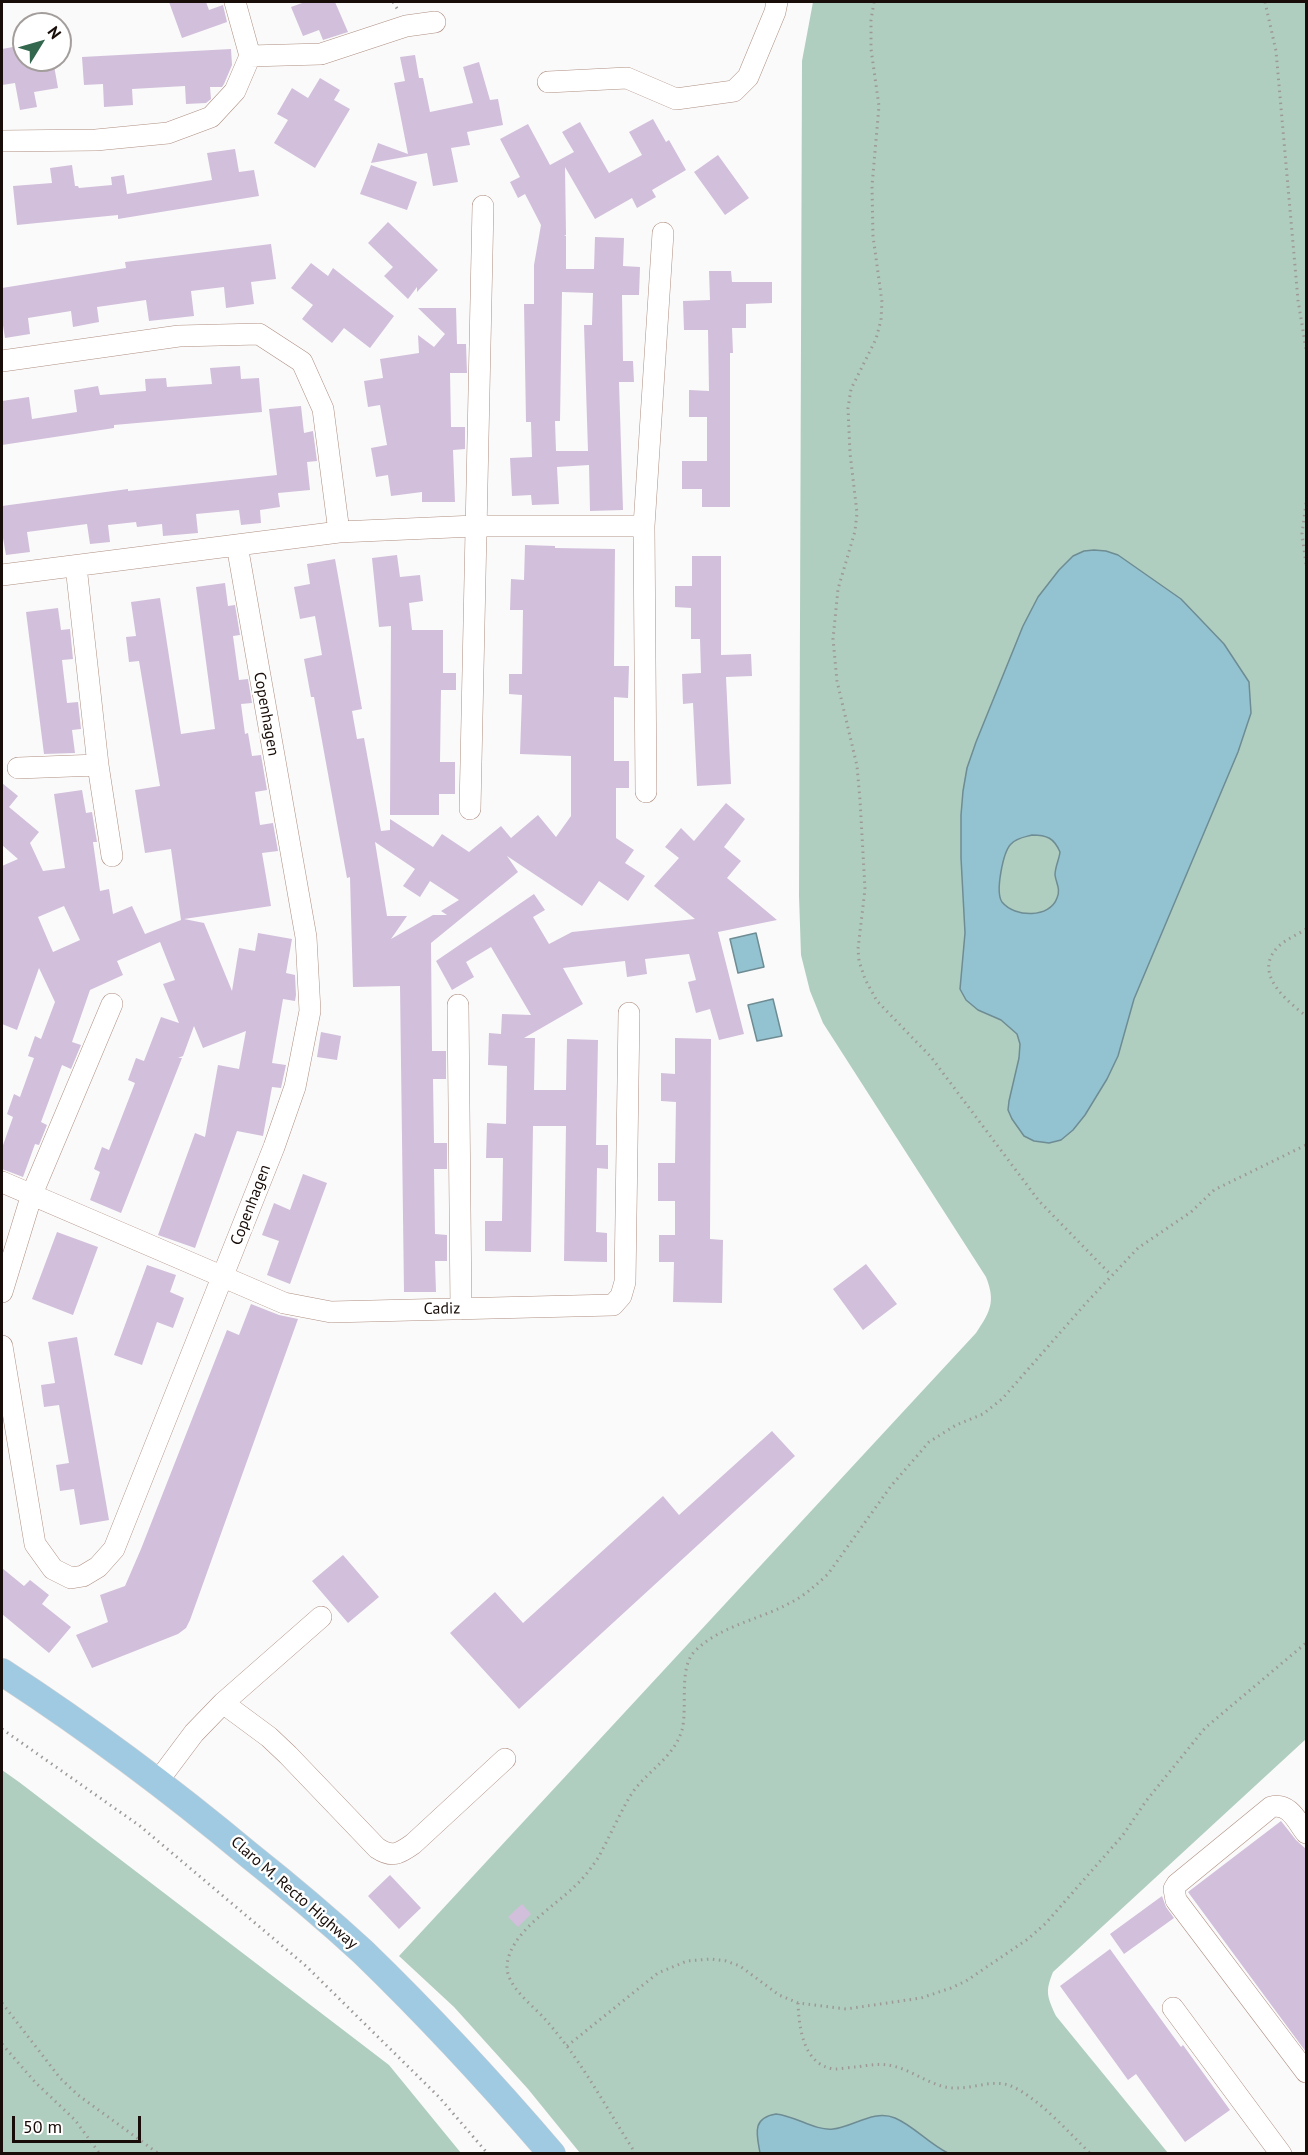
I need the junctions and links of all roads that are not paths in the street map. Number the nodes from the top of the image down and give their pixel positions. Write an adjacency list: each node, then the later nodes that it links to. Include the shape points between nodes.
1 (235, 2): 4 (street)
2 (777, 2): 5 (street, via 748,77 734,90 675,99 627,78)
3 (435, 22): 4 (street, via 406,26 321,54)
4 (250, 56): 6 (street, via 234,91 211,117 168,133 96,140)
5 (548, 82)
6 (2, 141)
7 (483, 206): 10 (street)
8 (663, 233): 11 (street)
9 (2, 362): 12 (street, via 179,336 259,334 302,362 323,409)
10 (475, 526): 11 (street); 12 (street); 19 (street)
11 (644, 526): 18 (street)
12 (339, 531): 13 (street)
13 (237, 545): 14 (street); 26 (street, Copenhagen, via 306,938 310,1011 295,1087)
14 (76, 566): 15 (street); 16 (street)
15 (2, 575)
16 (98, 765): 17 (street); 20 (street)
17 (18, 768)
18 (646, 792)
19 (470, 809)
20 (112, 856)
21 (112, 1004): 25 (street)
22 (458, 1005): 28 (street)
23 (629, 1013): 28 (street, Cadiz, via 625,1282 621,1296 613,1305)
24 (2, 1182): 25 (street, Cadiz)
25 (32, 1194): 26 (street, Cadiz); 27 (street)
26 (223, 1277): 28 (street, Cadiz, via 284,1303 331,1312); 29 (street, Copenhagen, via 114,1549 98,1567 82,1576 71,1578 53,1569 35,1544)
27 (2, 1292)
28 (461, 1309)
29 (2, 1346)
30 (321, 1617): 32 (street)
31 (2, 1672): 34 (main road, Claro M. Recto Highway)
32 (223, 1703): 33 (street, via 275,1743 377,1848 392,1856 413,1844); 34 (street, via 194,1733)
33 (505, 1759)
34 (158, 1782): 38 (main road, Claro M. Recto Highway, via 364,1953 429,2018)
35 (1306, 1833): 37 (street, via 1287,1808 1271,1807 1174,1890 1176,1900)
36 (1173, 2008): 39 (street)
37 (1306, 2072)
38 (552, 2154)
39 (1281, 2154)

